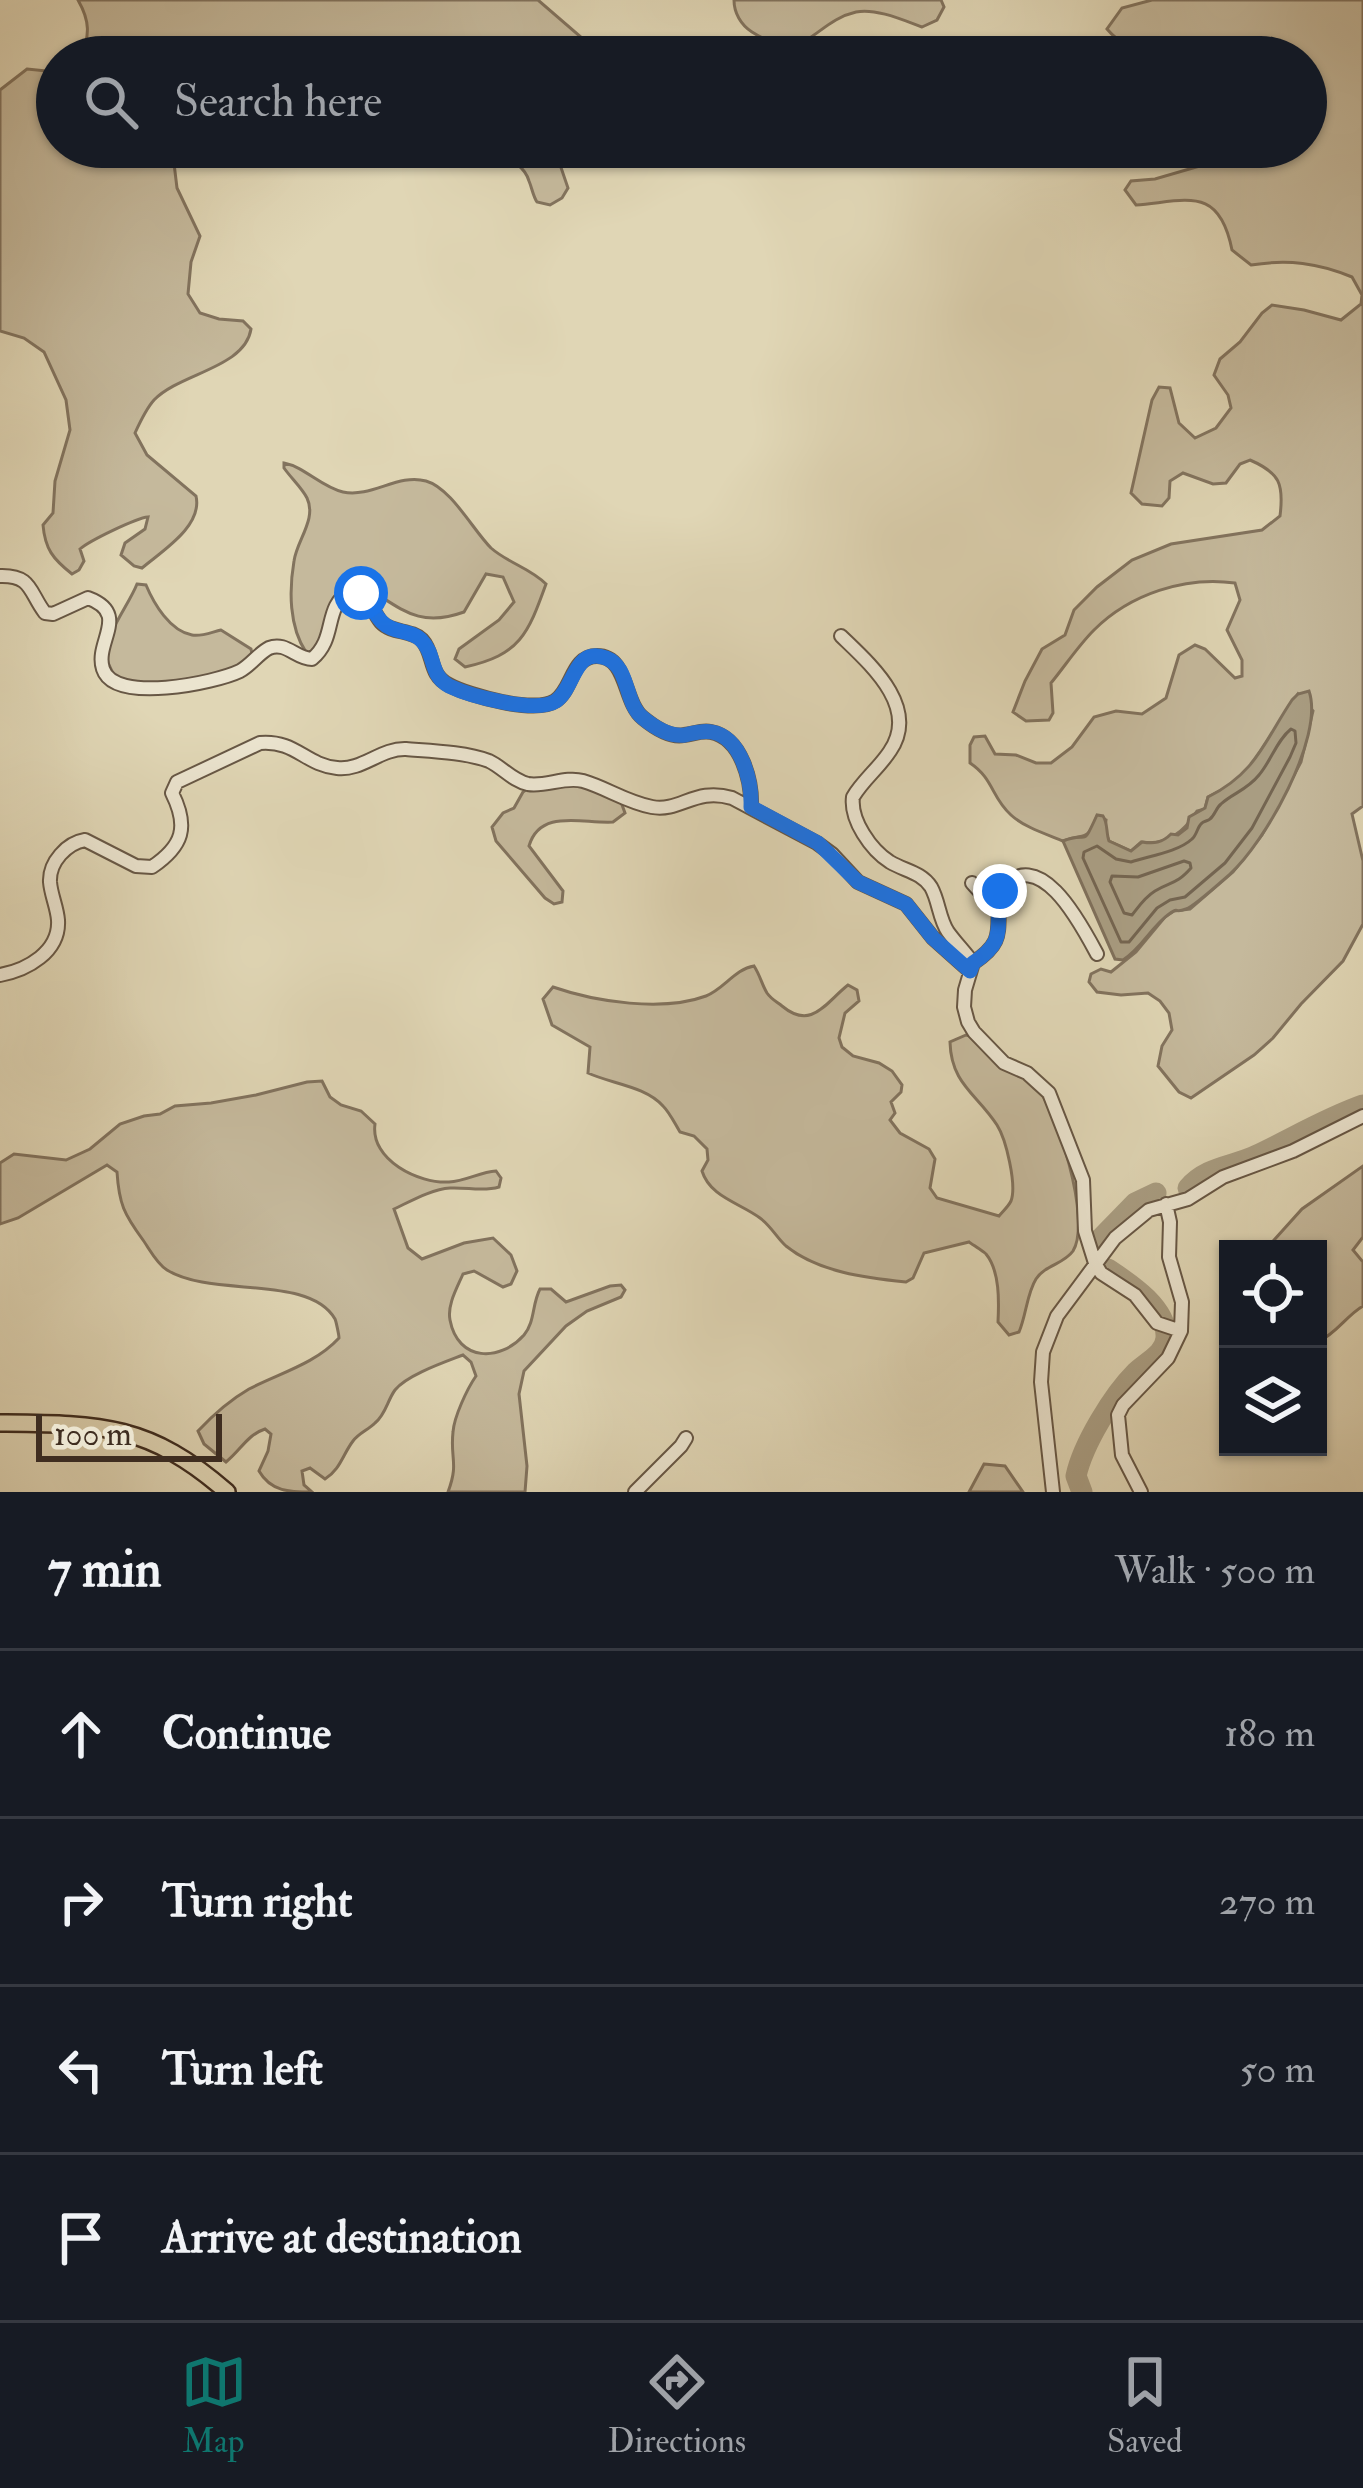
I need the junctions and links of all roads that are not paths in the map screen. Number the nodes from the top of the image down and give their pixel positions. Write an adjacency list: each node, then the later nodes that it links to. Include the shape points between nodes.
1 (0, 576): 3 (street, via 26,582 45,613 88,598 105,607 101,664 123,688 214,682 277,646 312,659 329,636 337,602 351,590 371,602 382,623 426,644 432,670 452,687 528,706 554,702 586,658 605,658 620,670 646,721 676,736 711,732 731,744 748,773)
2 (841, 636): 7 (street, via 891,692 899,716 890,752 854,797 854,817 883,856 929,885)
3 (751, 807): 7 (street, via 818,843 858,882 906,904); 8 (street, via 718,794 654,807 584,781 530,784 487,760 403,749 339,769 284,743 260,743 177,782 179,841 152,867 85,840 68,846 51,870 57,937 22,970)
4 (972, 883): 5 (street)
5 (998, 911): 6 (street, via 1004,885 1033,876 1068,905); 7 (street, via 994,945)
6 (1097, 954)
7 (971, 967): 11 (street, via 964,1007 974,1032 1049,1093 1083,1180)
8 (0, 975)
9 (1363, 1116): 10 (street)
10 (1166, 1204): 11 (street, via 1134,1221); 12 (street, via 1168,1257 1182,1302)
11 (1095, 1263): 12 (street); 17 (street, via 1042,1352)
12 (1170, 1327): 18 (street, via 1168,1358 1118,1415 1122,1455)
13 (0, 1423): 15 (main road, via 82,1424 142,1437)
14 (686, 1438): 16 (street)
15 (226, 1492)
16 (635, 1492)
17 (1053, 1492)
18 (1141, 1492)

